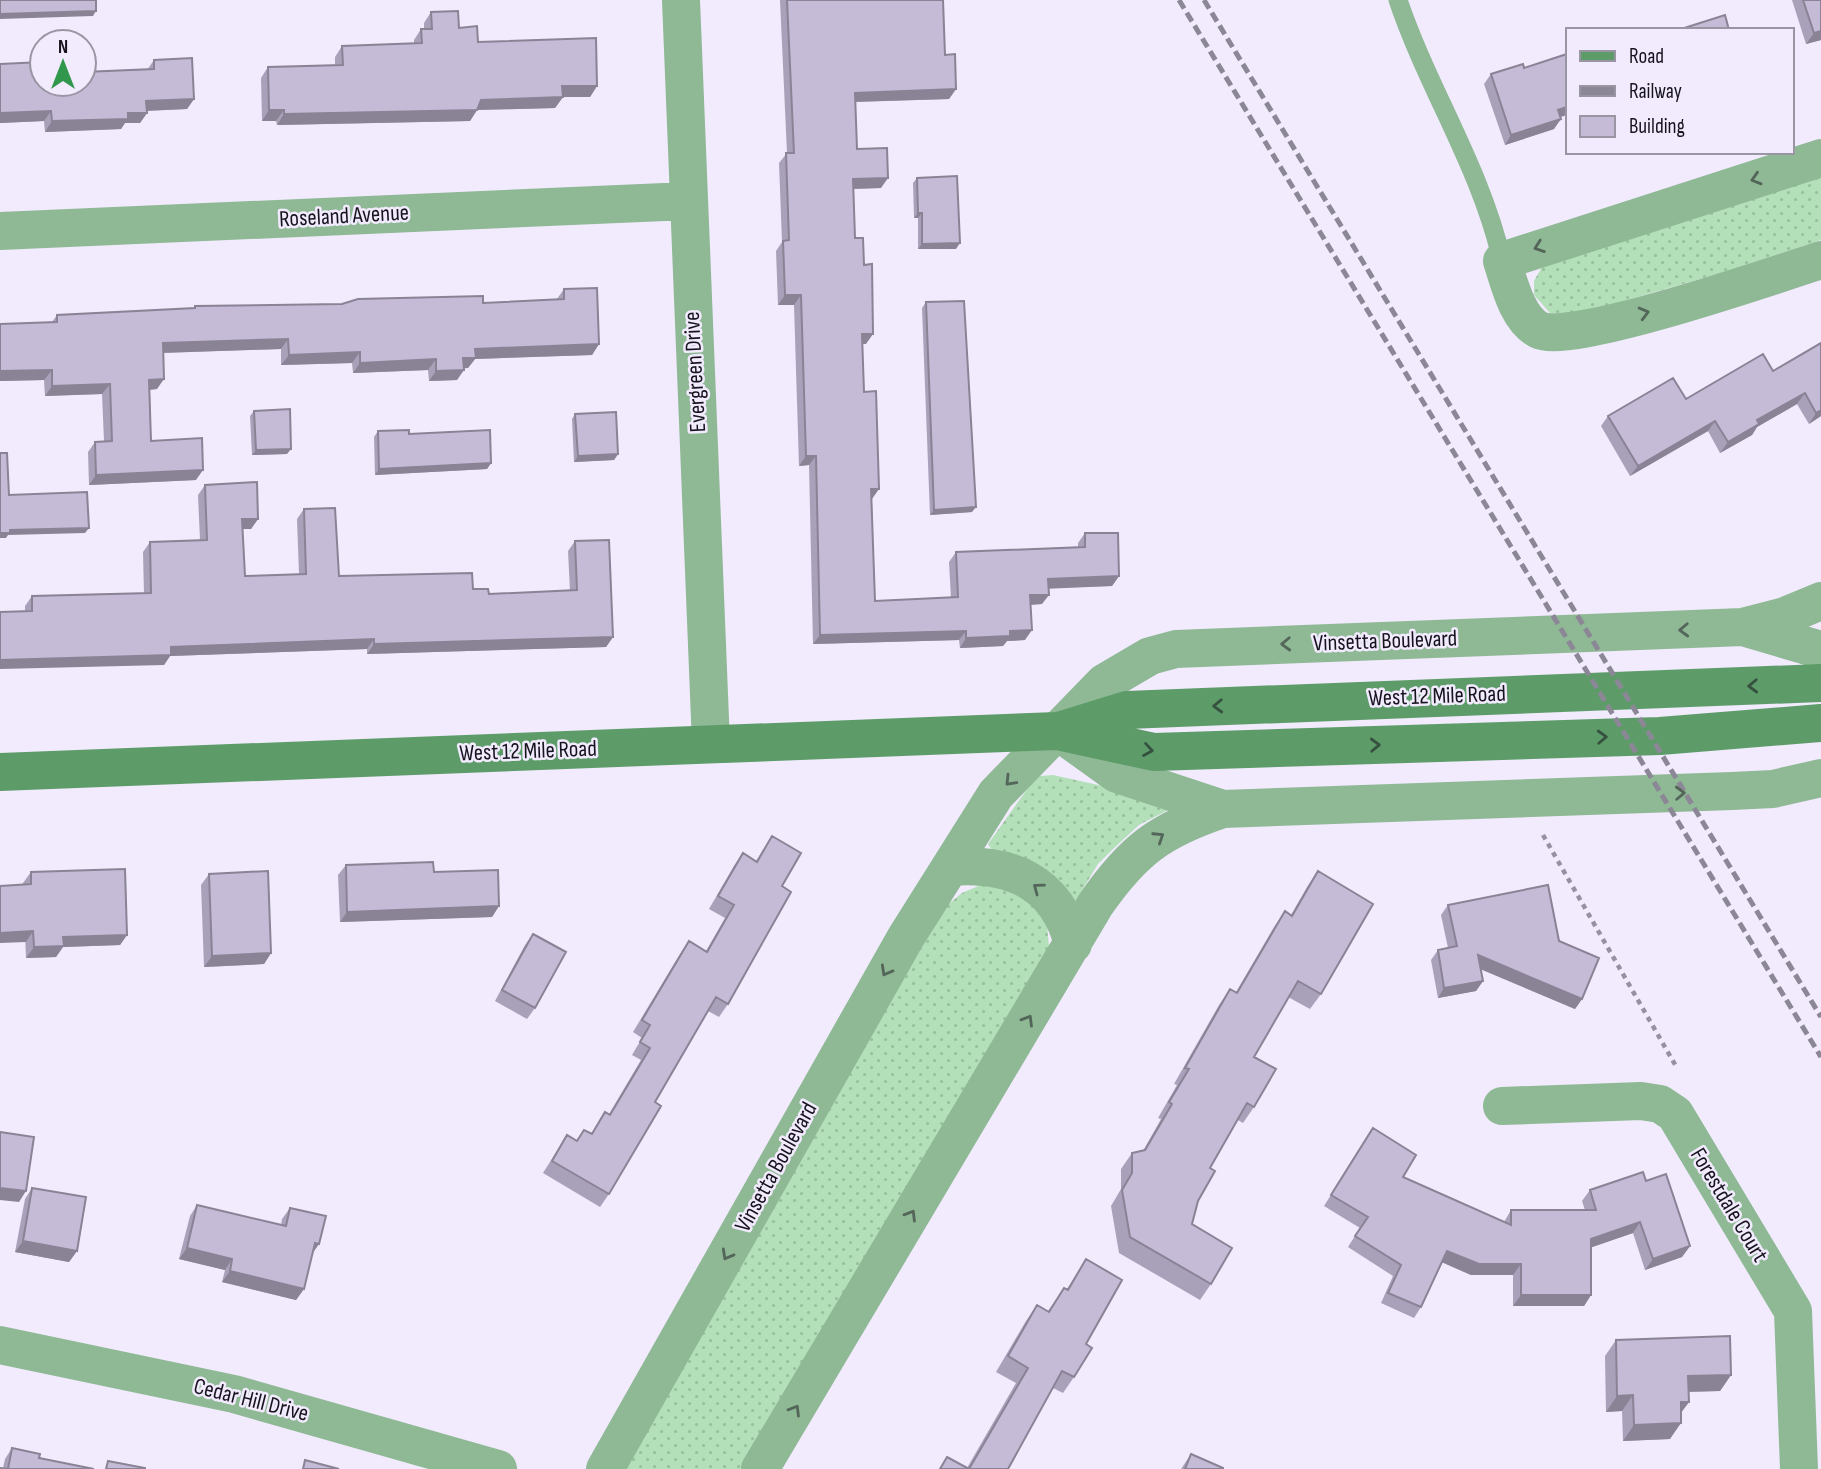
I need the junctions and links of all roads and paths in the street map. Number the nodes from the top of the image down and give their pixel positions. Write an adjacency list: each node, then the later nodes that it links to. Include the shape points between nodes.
1 (681, 0): 4 (street, Evergreen Drive)
2 (1398, 0): 7 (lane, via 1478,180)
3 (1821, 158): 7 (street, one-way to 7)
4 (688, 201): 5 (street, Roseland Avenue); 14 (street, Evergreen Drive)
5 (0, 231)
6 (1821, 260): 7 (street, one-way to 6, via 1523,313 1536,329 1559,334)
7 (1502, 261)
8 (1821, 601): 9 (street, Vinsetta Boulevard)
9 (1743, 627): 10 (street, Vinsetta Boulevard); 13 (street, Vinsetta Boulevard, one-way to 13, via 1176,649 1150,656 1104,683)
10 (1821, 650)
11 (1821, 684): 13 (main road, West 12 Mile Road, one-way to 13, via 1127,710)
12 (1821, 723): 13 (main road, West 12 Mile Road, one-way to 12, via 1154,752 1660,736)
13 (1057, 732): 14 (main road, West 12 Mile Road); 17 (street, via 1117,774); 19 (street, Vinsetta Boulevard, one-way to 19, via 996,794)
14 (711, 744): 15 (main road, West 12 Mile Road)
15 (0, 772)
16 (1821, 778): 17 (street, one-way to 16, via 1773,789)
17 (1223, 809): 20 (street, one-way to 17, via 1114,877 1138,852 1181,823)
18 (1538, 825): 21 (path)
19 (950, 867): 20 (street, one-way to 19, via 1069,928 1039,885 996,868); 25 (street, Vinsetta Boulevard, one-way to 25)
20 (1073, 944): 26 (street, one-way to 20)
21 (1677, 1068)
22 (1502, 1107): 27 (street, Forestdale Court, via 1641,1101 1660,1104 1675,1114 1793,1311)
23 (0, 1345): 24 (street, Cedar Hill Drive, via 234,1394)
24 (498, 1469)
25 (605, 1469)
26 (760, 1469)
27 (1799, 1469)

